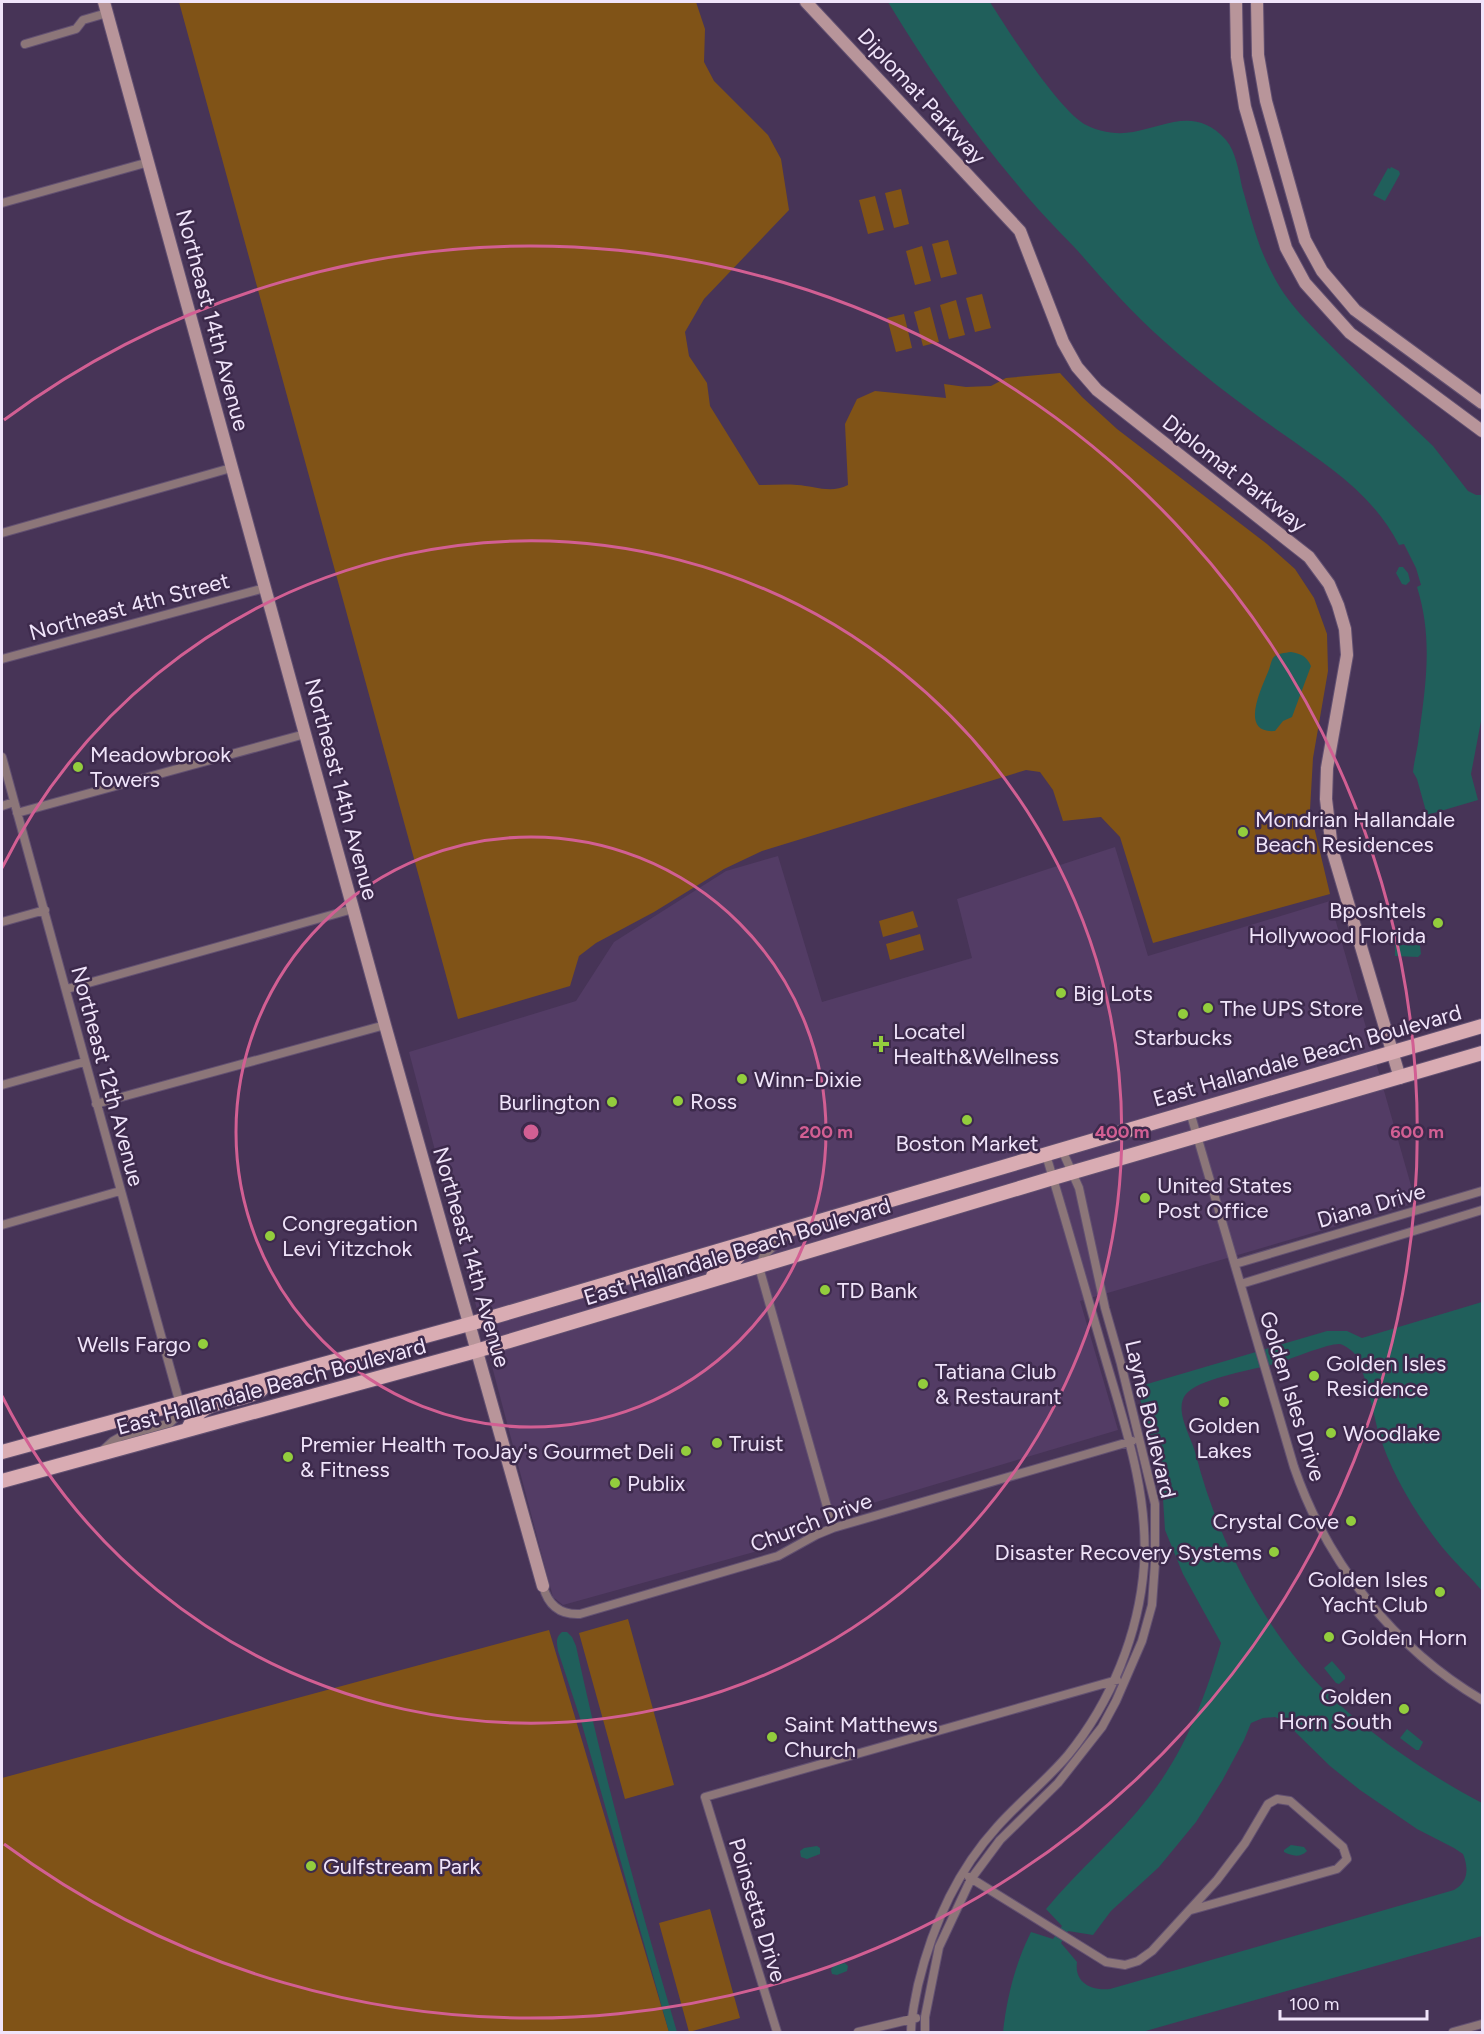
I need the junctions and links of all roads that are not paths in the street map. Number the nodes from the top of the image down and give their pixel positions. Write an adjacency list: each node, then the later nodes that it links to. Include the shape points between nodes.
1 (806, 2): 29 (street, Diplomat Parkway, via 1020,231 1063,342 1077,367 1097,390 1309,557 1329,584 1345,629 1347,655 1327,768 1331,840)
2 (1236, 2): 7 (street)
3 (1257, 2): 6 (street)
4 (106, 7): 5 (street, via 83,20 76,29); 10 (street, Northeast 14th Avenue)
5 (25, 44)
6 (1262, 85): 7 (street); 8 (street)
7 (1241, 89): 9 (street)
8 (1277, 141): 9 (street); 12 (street, via 1305,240 1322,271 1354,310)
9 (1256, 147): 13 (street, via 1286,248 1305,283 1350,333)
10 (149, 162): 11 (street); 14 (street, Northeast 14th Avenue)
11 (2, 203)
12 (1482, 404)
13 (1482, 431)
14 (231, 468): 15 (street); 16 (street, Northeast 14th Avenue)
15 (2, 533)
16 (265, 588): 17 (street, Northeast 4th Street); 18 (street, Northeast 14th Avenue)
17 (2, 659)
18 (305, 735): 22 (street); 23 (street, Northeast 14th Avenue)
19 (2, 757): 20 (street, Northeast 12th Avenue)
20 (14, 802): 21 (street); 22 (street, Northeast 12th Avenue)
21 (2, 806)
22 (17, 813): 24 (street, Northeast 12th Avenue)
23 (353, 909): 26 (street); 27 (street, Northeast 14th Avenue)
24 (45, 910): 25 (street); 26 (street, Northeast 12th Avenue)
25 (2, 922)
26 (67, 989): 31 (street, Northeast 12th Avenue)
27 (385, 1025): 34 (street); 51 (street, Northeast 14th Avenue)
28 (1482, 1026): 29 (main road, East Hallandale Beach Boulevard)
29 (1392, 1052): 32 (street, Diplomat Parkway); 35 (main road, East Hallandale Beach Boulevard)
30 (1482, 1053): 32 (main road, East Hallandale Beach Boulevard)
31 (84, 1062): 33 (street); 34 (street, Northeast 12th Avenue)
32 (1400, 1078): 36 (main road, East Hallandale Beach Boulevard)
33 (2, 1085)
34 (96, 1104): 41 (street, Northeast 12th Avenue)
35 (1190, 1112): 36 (street, Golden Isles Drive); 37 (main road, East Hallandale Beach Boulevard)
36 (1197, 1137): 39 (main road, East Hallandale Beach Boulevard); 47 (street, Golden Isles Drive)
37 (1062, 1150): 38 (main road, East Hallandale Beach Boulevard); 39 (street, Layne Boulevard)
38 (1046, 1155): 40 (street, Layne Boulevard); 45 (main road, East Hallandale Beach Boulevard)
39 (1072, 1172): 40 (main road, East Hallandale Beach Boulevard); 56 (street, Layne Boulevard)
40 (1053, 1178): 48 (main road, East Hallandale Beach Boulevard); 57 (street, Layne Boulevard)
41 (120, 1191): 44 (street); 54 (street, Northeast 12th Avenue)
42 (1482, 1191): 47 (street, Diana Drive)
43 (1482, 1210): 50 (street, Diana Drive)
44 (2, 1225)
45 (796, 1229): 46 (main road, East Hallandale Beach Boulevard); 48 (street, via 764,1255)
46 (750, 1242): 49 (main road, via 733,1262); 51 (main road, East Hallandale Beach Boulevard)
47 (1235, 1264): 50 (street, Golden Isles Drive)
48 (759, 1267): 49 (main road, East Hallandale Beach Boulevard); 61 (street)
49 (702, 1284): 52 (main road, East Hallandale Beach Boulevard)
50 (1241, 1284): 67 (street, Golden Isles Drive, via 1300,1484 1338,1560 1393,1628 1436,1668)
51 (469, 1324): 52 (street, Northeast 14th Avenue); 53 (main road, East Hallandale Beach Boulevard)
52 (477, 1351): 55 (main road, East Hallandale Beach Boulevard); 64 (street, Northeast 14th Avenue)
53 (273, 1379): 54 (main road, East Hallandale Beach Boulevard); 55 (main road, via 257,1393 197,1413)
54 (180, 1404): 58 (main road, East Hallandale Beach Boulevard); 59 (street, via 170,1423 120,1437)
55 (188, 1429): 59 (main road, East Hallandale Beach Boulevard)
56 (1139, 1439): 57 (street, Church Drive); 63 (street, Layne Boulevard, via 1155,1504)
57 (1129, 1441): 61 (street, Church Drive); 62 (street, Layne Boulevard, via 1143,1504)
58 (2, 1452)
59 (96, 1456): 60 (main road, East Hallandale Beach Boulevard)
60 (2, 1481)
61 (833, 1528): 64 (street, Church Drive, via 778,1556 580,1614 557,1609)
62 (1144, 1532): 63 (street); 66 (street, Layne Boulevard, via 1144,1566 1137,1611)
63 (1154, 1533): 65 (street, Layne Boulevard, via 1152,1605)
64 (543, 1586)
65 (1127, 1678): 66 (street); 69 (street, Layne Boulevard, via 1102,1727 1086,1748 1058,1783 1000,1840)
66 (1114, 1680): 68 (street, Layne Boulevard, via 1101,1709 1068,1755 994,1830); 74 (street, Poinsetta Drive, via 705,1797)
67 (1482, 1700)
68 (964, 1869): 69 (street); 72 (street, Layne Boulevard, via 926,1951)
69 (971, 1879): 70 (street, via 1106,1962 1125,1965 1152,1951); 71 (street, Layne Boulevard, via 939,1947)
70 (1191, 1910): 70 (street, via 1337,1869 1347,1859 1343,1847 1290,1801 1277,1799 1268,1804 1245,1843)
71 (924, 2017): 72 (street); 77 (street, Layne Boulevard)
72 (911, 2018): 75 (street); 76 (street, Layne Boulevard)
73 (1482, 2024): 78 (street)
74 (777, 2032)
75 (858, 2032)
76 (911, 2032)
77 (925, 2032)
78 (1453, 2032)

